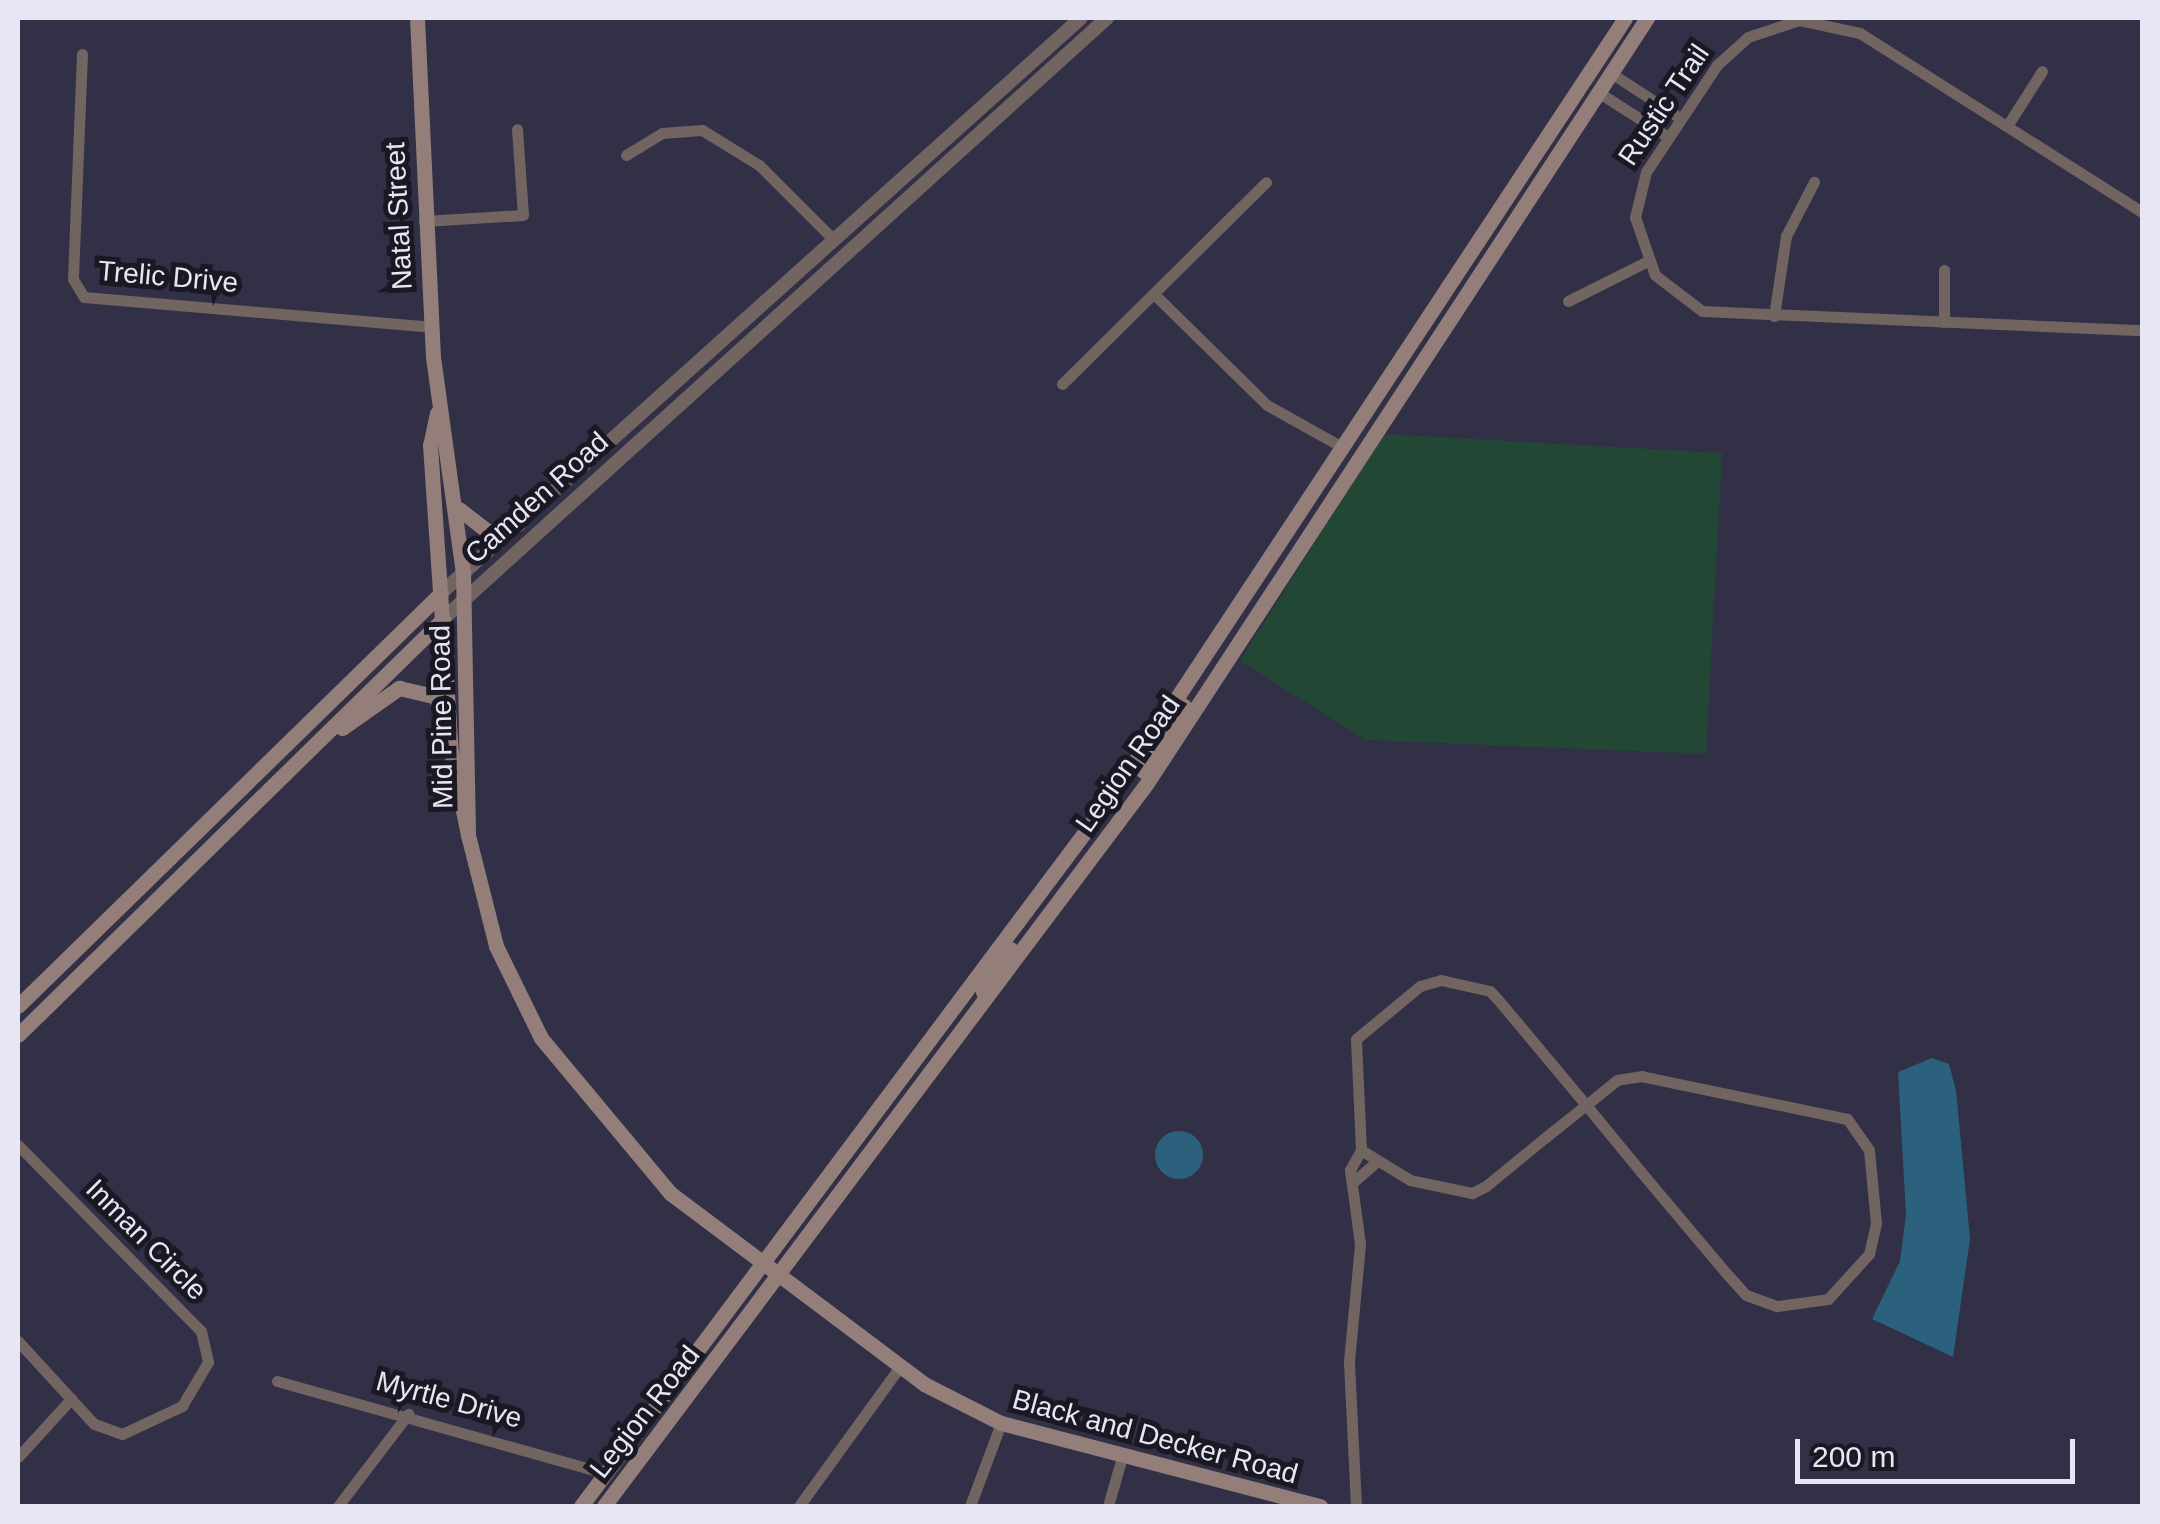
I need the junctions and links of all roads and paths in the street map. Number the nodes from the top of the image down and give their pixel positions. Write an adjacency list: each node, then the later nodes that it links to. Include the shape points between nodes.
1 (416, 18): 21 (main road, Natal Street)
2 (1082, 18): 22 (street, Camden Road)
3 (1108, 18): 41 (street, Camden Road)
4 (1624, 18): 11 (main road, Legion Road)
5 (1633, 18): 12 (main road, via 1596,78)
6 (1647, 18): 10 (main road, Legion Road)
7 (1783, 20): 13 (street, Rustic Trail, via 1725,55); 14 (street, Rustic Trail, via 1860,34)
8 (82, 54): 31 (street, Trelic Drive, via 74,279 84,297)
9 (2042, 71): 14 (street)
10 (1610, 73): 12 (main road, Legion Road); 13 (street)
11 (1578, 89): 23 (main road); 28 (main road, Legion Road)
12 (1598, 92): 16 (street); 23 (main road, Legion Road)
13 (1680, 118): 16 (street, Rustic Trail)
14 (2006, 126): 20 (street, Rustic Trail)
15 (517, 129): 21 (street, via 523,215)
16 (1668, 136): 24 (street, Rustic Trail, via 1636,202)
17 (626, 155): 22 (street, via 662,133 702,130 759,166)
18 (1266, 182): 26 (street)
19 (1814, 182): 29 (street, via 1786,236)
20 (2142, 212)
21 (424, 220): 31 (main road, Natal Street)
22 (830, 236): 38 (street, Camden Road)
23 (1495, 252): 36 (main road, Legion Road)
24 (1648, 261): 27 (street); 29 (street, Rustic Trail, via 1675,296 1702,310)
25 (1944, 270): 30 (street)
26 (1157, 298): 33 (street); 35 (street, via 1268,406)
27 (1568, 301)
28 (1428, 316): 35 (main road, Legion Road); 36 (main road, via 1352,452)
29 (1774, 316): 30 (street, Rustic Trail)
30 (1944, 322): 32 (street, Rustic Trail)
31 (431, 327): 34 (main road, Natal Street)
32 (2142, 330)
33 (1062, 384)
34 (437, 410): 37 (main road, Natal Street); 40 (main road, Natal Street, via 430,444)
35 (1342, 447): 42 (main road, Legion Road)
36 (1359, 463): 47 (main road, Legion Road)
37 (456, 502): 38 (main road, via 473,528); 39 (main road, Natal Street)
38 (518, 524): 39 (street, Camden Road)
39 (462, 572): 40 (street, Camden Road); 41 (main road, Natal Street)
40 (441, 593): 43 (main road, Natal Street); 51 (main road, Camden Road)
41 (464, 598): 43 (street, Camden Road); 48 (main road, Mid Pine Road)
42 (1232, 614): 46 (main road, Legion Road); 47 (main road, via 1219,651 1140,776)
43 (443, 619): 44 (main road, Mid Pine Road); 45 (main road, Camden Road)
44 (450, 751): 45 (main road, via 436,696 399,688); 48 (main road, Mid Pine Road)
45 (284, 773): 54 (main road, Camden Road)
46 (1122, 781): 49 (main road, via 1128,792); 50 (main road, Legion Road)
47 (1147, 782): 49 (main road, Legion Road)
48 (468, 835): 62 (main road, Mid Pine Road, via 496,946 563,1072 670,1193)
49 (1048, 920): 53 (main road, Legion Road)
50 (1014, 930): 52 (main road, Legion Road); 53 (main road, via 975,1004)
51 (21, 997)
52 (960, 1006): 56 (main road, via 965,1015); 62 (main road, Legion Road)
53 (978, 1016): 56 (main road, Legion Road)
54 (18, 1035)
55 (1586, 1105): 55 (street, via 1746,1295 1778,1306 1828,1299 1869,1254 1869,1150 1847,1119 1642,1076 1619,1079); 58 (street, via 1490,991 1441,980 1420,986 1356,1039); 59 (street, via 1472,1193)
56 (895, 1128): 63 (main road, Legion Road)
57 (18, 1145): 67 (street, Inman Circle, via 205,1339 199,1388 158,1424 113,1433)
58 (1357, 1155): 59 (street); 60 (street); 61 (street)
59 (1374, 1162): 60 (street)
60 (1364, 1174): 61 (street)
61 (1352, 1183): 80 (street, via 1360,1244 1348,1361)
62 (764, 1261): 63 (main road, Mid Pine Road); 72 (main road, Legion Road)
63 (782, 1274): 65 (main road, Black and Decker Road); 75 (main road, Legion Road)
64 (18, 1341): 67 (street, Inman Circle)
65 (899, 1368): 69 (main road, Black and Decker Road); 76 (street)
66 (277, 1381): 68 (street, Myrtle Drive)
67 (71, 1399): 70 (street)
68 (408, 1414): 72 (street, Myrtle Drive); 73 (street)
69 (1001, 1423): 71 (main road, Black and Decker Road); 77 (street)
70 (18, 1457)
71 (1122, 1457): 78 (street); 79 (main road, Black and Decker Road)
72 (604, 1473): 74 (main road, Legion Road)
73 (338, 1506)
74 (581, 1506)
75 (604, 1506)
76 (799, 1506)
77 (970, 1506)
78 (1108, 1506)
79 (1320, 1506)
80 (1356, 1506)

